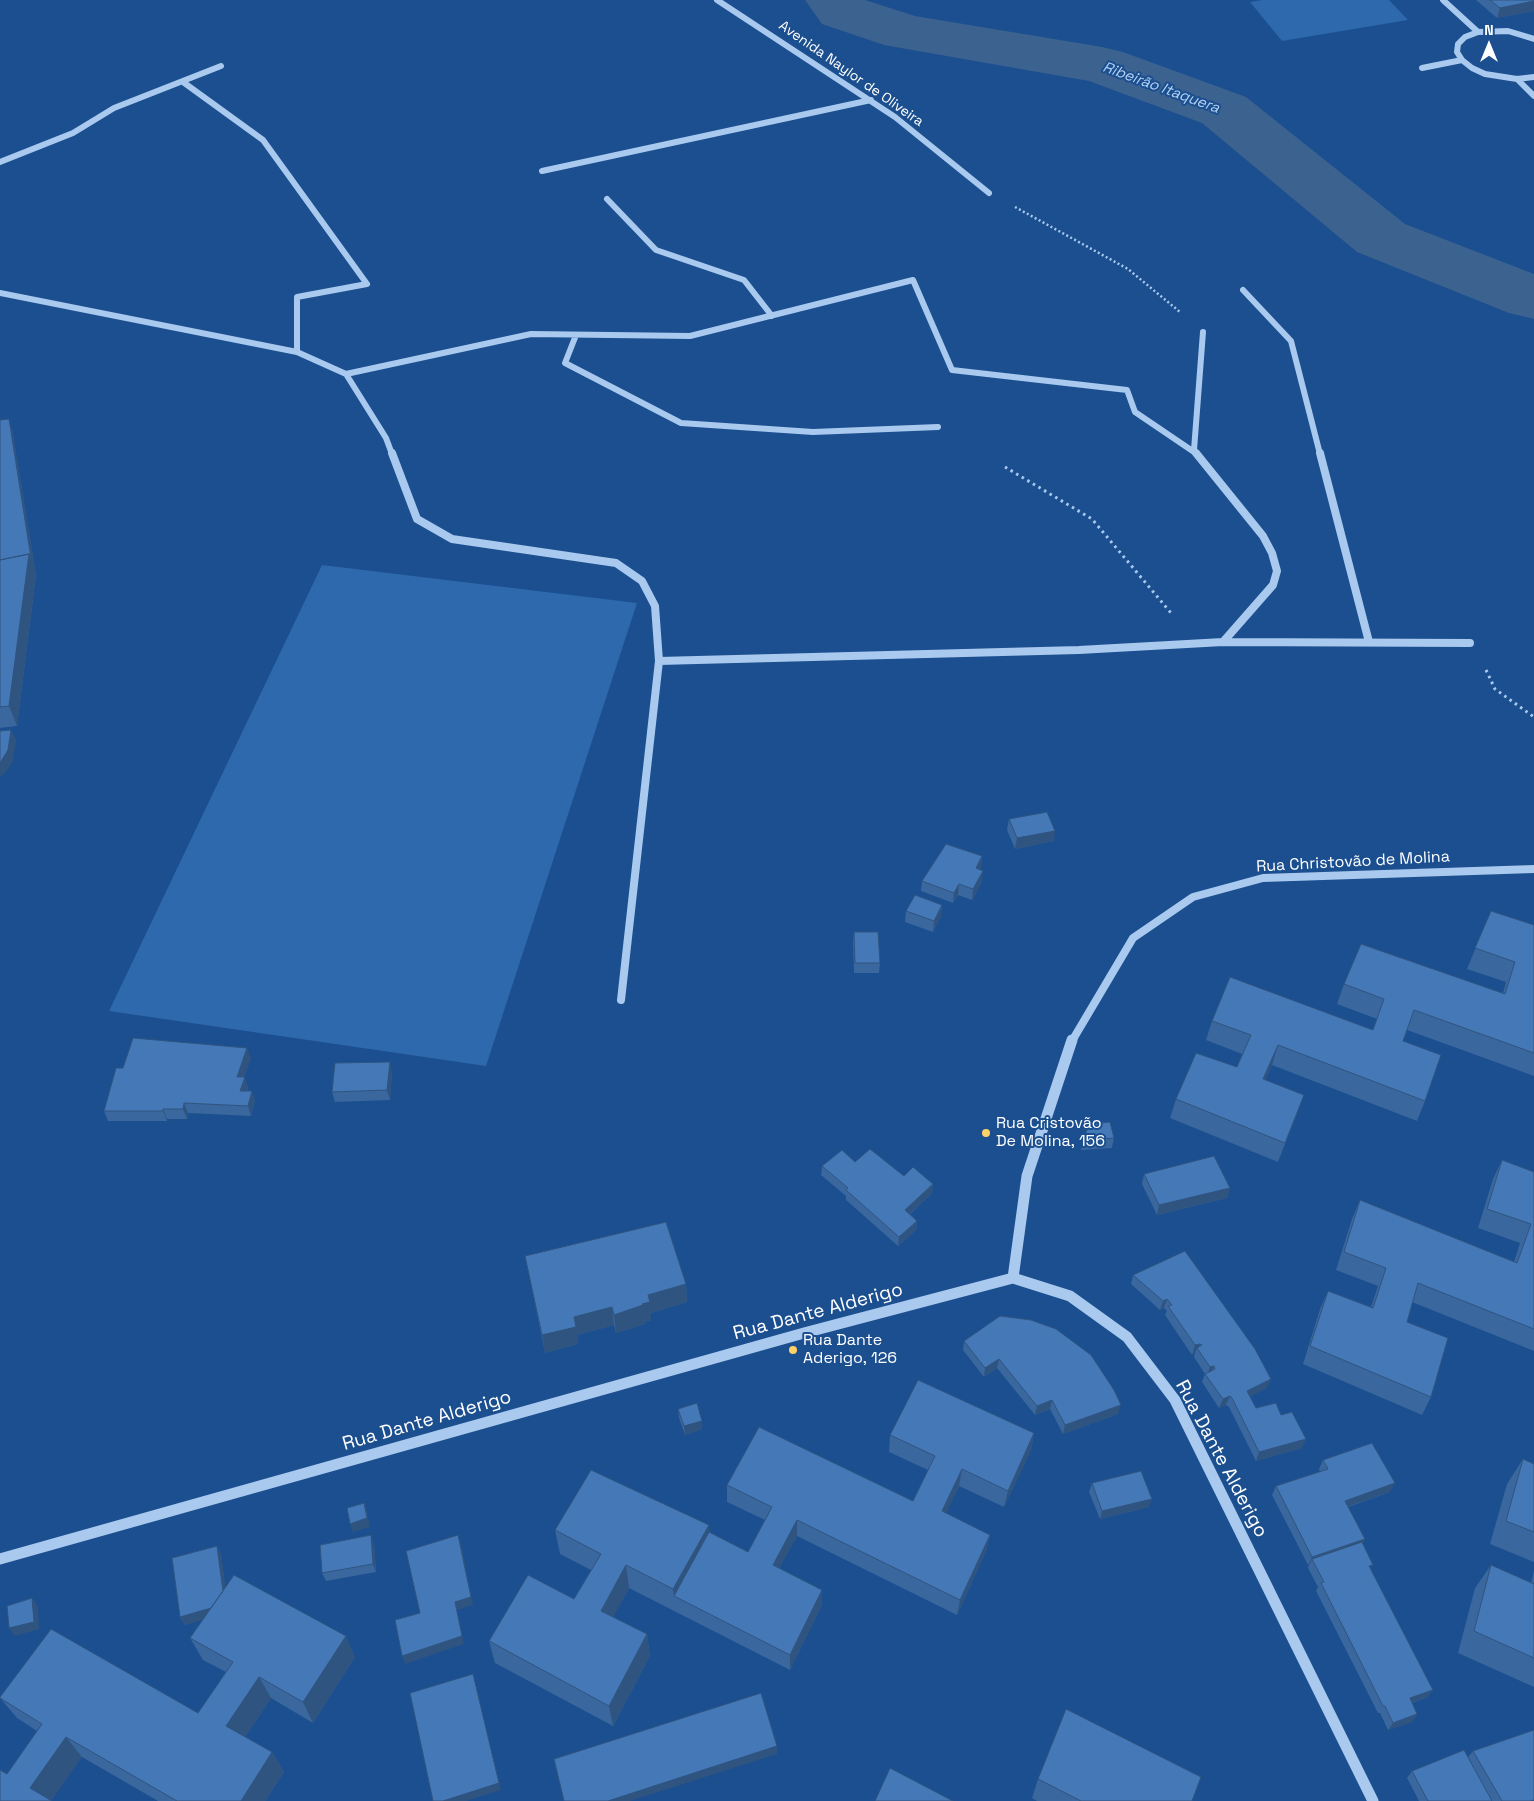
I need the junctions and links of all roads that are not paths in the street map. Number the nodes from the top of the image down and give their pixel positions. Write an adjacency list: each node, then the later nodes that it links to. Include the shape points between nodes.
1 (717, 0): 12 (street, Avenida Naylor de Oliveira)
2 (1443, 0): 3 (street)
3 (1478, 32): 4 (street, via 1508,31); 5 (street, via 1458,44 1457,52)
4 (1534, 38)
5 (1462, 60): 7 (street); 9 (street, via 1485,74)
6 (221, 66): 10 (street)
7 (1422, 68)
8 (1534, 77): 9 (street)
9 (1517, 79): 11 (street)
10 (183, 82): 13 (street, via 114,108 73,133); 22 (street, via 263,140 367,284 297,297)
11 (1534, 96)
12 (870, 100): 14 (street); 15 (street, Avenida Naylor de Oliveira)
13 (0, 162)
14 (542, 171)
15 (989, 194)
16 (608, 200): 19 (street, via 656,250 744,280)
17 (1243, 290): 27 (street, via 1291,341)
18 (0, 293): 22 (street)
19 (772, 316): 21 (street, via 690,336); 25 (street, via 913,280 952,370 1127,390 1135,412)
20 (1203, 332): 25 (street)
21 (576, 335): 23 (street, via 531,334); 24 (street, via 565,363 681,423 813,432)
22 (297, 352): 23 (street)
23 (346, 374): 29 (street, via 386,438 417,519 452,540 616,563 642,581 655,606)
24 (938, 427)
25 (1194, 450): 26 (street, via 1263,536 1277,571 1273,585)
26 (1223, 642): 27 (street); 29 (street, via 1079,650)
27 (1369, 642): 28 (street)
28 (1470, 643)
29 (659, 661): 31 (street)
30 (1534, 869): 32 (street, Rua Christovão de Molina, via 1263,878 1193,897 1133,938 1073,1038 1027,1176)
31 (621, 1000)
32 (1013, 1278): 33 (street, Rua Dante Alderigo); 34 (street, Rua Dante Alderigo, via 1070,1296 1126,1337 1175,1400)
33 (0, 1558)
34 (1373, 1801)

